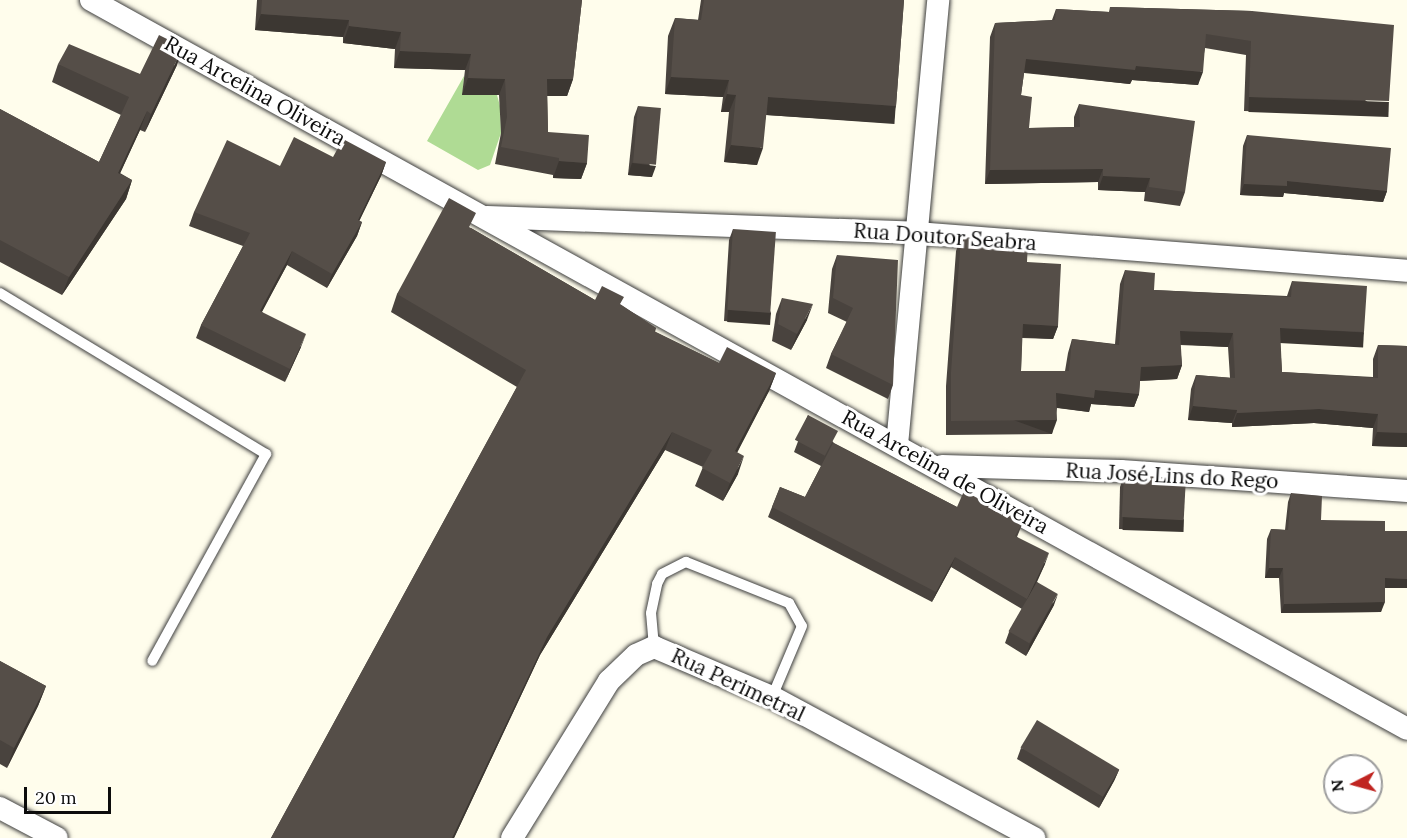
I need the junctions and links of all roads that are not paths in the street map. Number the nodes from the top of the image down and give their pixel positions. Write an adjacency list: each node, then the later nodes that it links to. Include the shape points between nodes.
1 (91, 0): 3 (street, Rua Arcelina Oliveira)
2 (938, 0): 4 (street)
3 (482, 217): 4 (street, Rua Doutor Seabra); 7 (street, Rua Arcelina de Oliveira)
4 (916, 233): 5 (street, Rua Doutor Seabra); 7 (street)
5 (1407, 270)
6 (0, 293): 11 (lane, via 266,454)
7 (897, 445): 8 (street, Rua Arcelina de Oliveira)
8 (938, 466): 9 (street, Rua José Lins do Rego, via 1121,471); 13 (street, Rua Arcelina de Oliveira)
9 (1407, 491)
10 (654, 648): 12 (street, Rua Perimetral); 12 (lane, via 651,613 657,584 662,574 687,562 789,603 802,626); 16 (street, Rua Perimetral, via 636,655 609,681)
11 (152, 662)
12 (772, 697): 17 (street, Rua Perimetral)
13 (1407, 729)
14 (0, 808): 15 (street)
15 (57, 838)
16 (512, 838)
17 (1034, 838)

